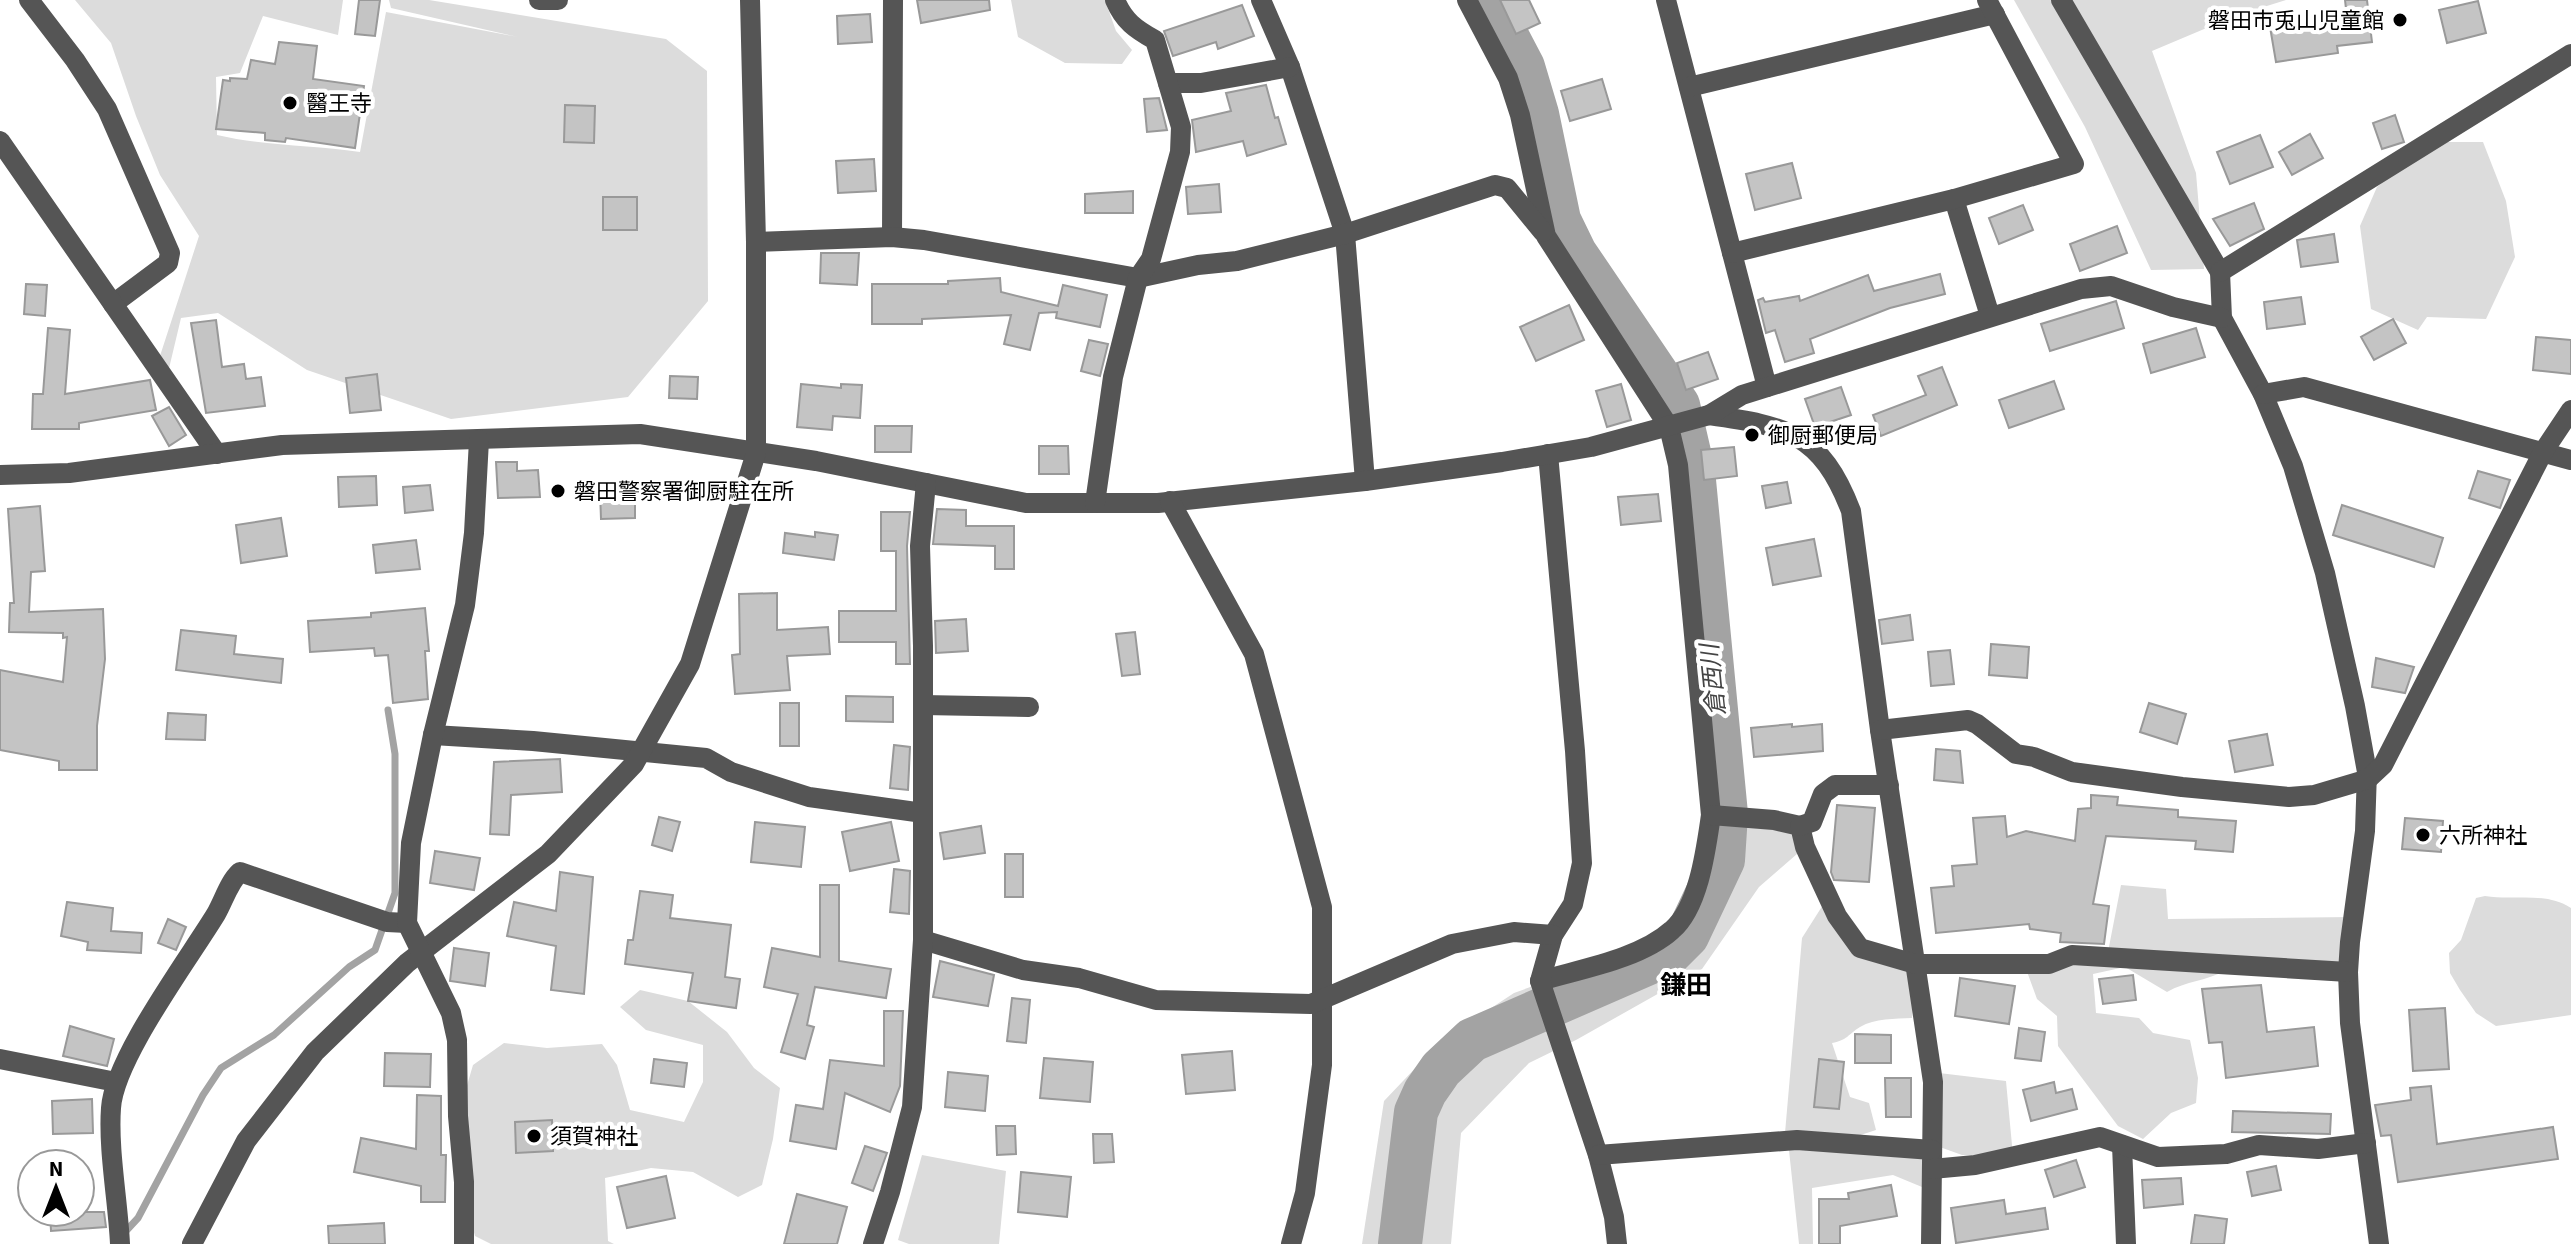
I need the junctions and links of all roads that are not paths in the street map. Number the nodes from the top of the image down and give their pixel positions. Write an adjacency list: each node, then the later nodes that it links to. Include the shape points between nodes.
1 (29, 0): 25 (street, via 107,109 170,253 168,263)
2 (539, 0): 3 (street)
3 (558, 0)
4 (750, 0): 21 (street)
5 (893, 0): 20 (street)
6 (1115, 0): 14 (street, via 1123,18 1155,40)
7 (1261, 0): 13 (street)
8 (1467, 0): 19 (street, via 1508,78)
9 (1666, 0): 15 (street)
10 (2061, 0): 23 (street)
11 (1991, 7): 15 (street); 17 (street, via 2074,164)
12 (2571, 54): 23 (street)
13 (1290, 67): 14 (street, via 1201,83); 18 (street)
14 (1168, 83): 24 (street, via 1181,127 1180,152 1151,259)
15 (1689, 87): 22 (street)
16 (0, 141): 25 (street)
17 (1954, 199): 22 (street); 26 (street)
18 (1345, 234): 19 (street, via 1495,185 1507,188); 24 (street); 40 (street)
19 (1546, 236): 32 (street)
20 (892, 237): 21 (street); 24 (street)
21 (756, 242): 35 (street)
22 (1732, 253): 28 (street)
23 (2220, 272): 27 (street)
24 (1138, 278): 43 (street, via 1113,377)
25 (113, 304): 36 (street)
26 (1990, 316): 27 (street, via 2081,289 2111,286); 28 (street)
27 (2222, 318): 29 (street)
28 (1767, 387): 31 (street)
29 (2263, 394): 34 (street, via 2304,387); 49 (street, via 2293,466 2325,573)
30 (2571, 410): 34 (street)
31 (1709, 415): 32 (street); 46 (street, via 1762,422 1810,443 1838,478 1851,511)
32 (1669, 427): 37 (street); 52 (street, via 1678,465)
33 (479, 440): 35 (street, via 640,434); 36 (street, via 282,445); 47 (street, via 465,605)
34 (2543, 452): 38 (street); 49 (street, via 2383,765)
35 (756, 453): 41 (street); 48 (street, via 690,664)
36 (217, 454): 39 (street, via 69,473)
37 (1548, 454): 40 (street); 55 (street, via 1582,863 1573,904)
38 (2571, 460)
39 (0, 475)
40 (1365, 481): 42 (street)
41 (926, 483): 43 (street, via 1026,503); 44 (street, via 920,546)
42 (1170, 501): 43 (street); 61 (street, via 1254,654 1322,907)
43 (1095, 503)
44 (923, 705): 45 (street); 51 (street)
45 (1029, 707)
46 (1880, 730): 49 (street, via 1968,720 2016,754 2072,772 2182,787 2289,797); 50 (street)
47 (433, 735): 48 (street); 54 (street, via 411,843)
48 (641, 751): 51 (street, via 706,758 731,772 809,797); 57 (street, via 548,854)
49 (2368, 779): 59 (street)
50 (1889, 785): 53 (street, via 1835,785 1823,794 1812,822); 58 (street)
51 (923, 813): 56 (street)
52 (1711, 815): 53 (street); 60 (street, via 1692,900 1673,930 1638,951)
53 (1800, 826): 58 (street, via 1837,916 1860,948)
54 (407, 923): 57 (street); 63 (street, via 387,922 240,872)
55 (1553, 935): 60 (street); 61 (street, via 1514,932 1452,944)
56 (923, 940): 61 (street, via 1023,970 1079,978 1156,1000 1311,1004); 71 (street, via 912,1107)
57 (421, 952): 69 (street, via 315,1052 246,1141); 70 (street, via 451,1013 457,1040)
58 (1915, 964): 59 (street, via 2049,964 2072,955); 67 (street, via 1933,1082)
59 (2348, 972): 64 (street)
60 (1542, 989): 66 (street)
61 (1323, 999): 72 (street, via 1320,1079 1305,1193)
62 (0, 1059): 63 (street)
63 (116, 1082): 68 (street, via 111,1108)
64 (2366, 1143): 65 (street, via 2318,1149 2259,1145 2226,1154 2158,1157); 76 (street)
65 (2122, 1145): 67 (street, via 2100,1137 1975,1165); 75 (street)
66 (1598, 1155): 67 (street, via 1797,1140); 73 (street)
67 (1932, 1160): 74 (street)
68 (120, 1244)
69 (192, 1244)
70 (464, 1244)
71 (873, 1244)
72 (1291, 1244)
73 (1617, 1244)
74 (1931, 1244)
75 (2126, 1244)
76 (2379, 1244)

